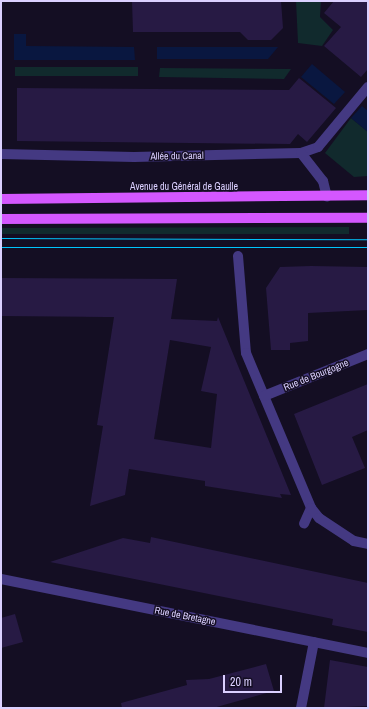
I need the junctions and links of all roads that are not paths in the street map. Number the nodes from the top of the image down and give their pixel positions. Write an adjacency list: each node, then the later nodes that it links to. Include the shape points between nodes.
1 (368, 87): 2 (street, via 318,147)
2 (301, 153): 3 (street, Allée du Canal, via 134,157); 5 (street, via 323,181)
3 (1, 154)
4 (368, 195): 5 (main road, Avenue du Général de Gaulle)
5 (327, 197): 6 (main road, Avenue du Général de Gaulle)
6 (1, 199)
7 (368, 218): 8 (main road)
8 (1, 219)
9 (238, 256): 11 (street, via 246,353)
10 (368, 354): 11 (street, Rue de Bourgogne)
11 (264, 396): 12 (street)
12 (311, 508): 13 (street); 14 (street, via 319,518 354,540)
13 (304, 524)
14 (368, 544)
15 (1, 579): 16 (street, Rue de Bretagne)
16 (314, 642): 17 (street, Rue de Bretagne); 18 (street)
17 (368, 653)
18 (301, 708)

